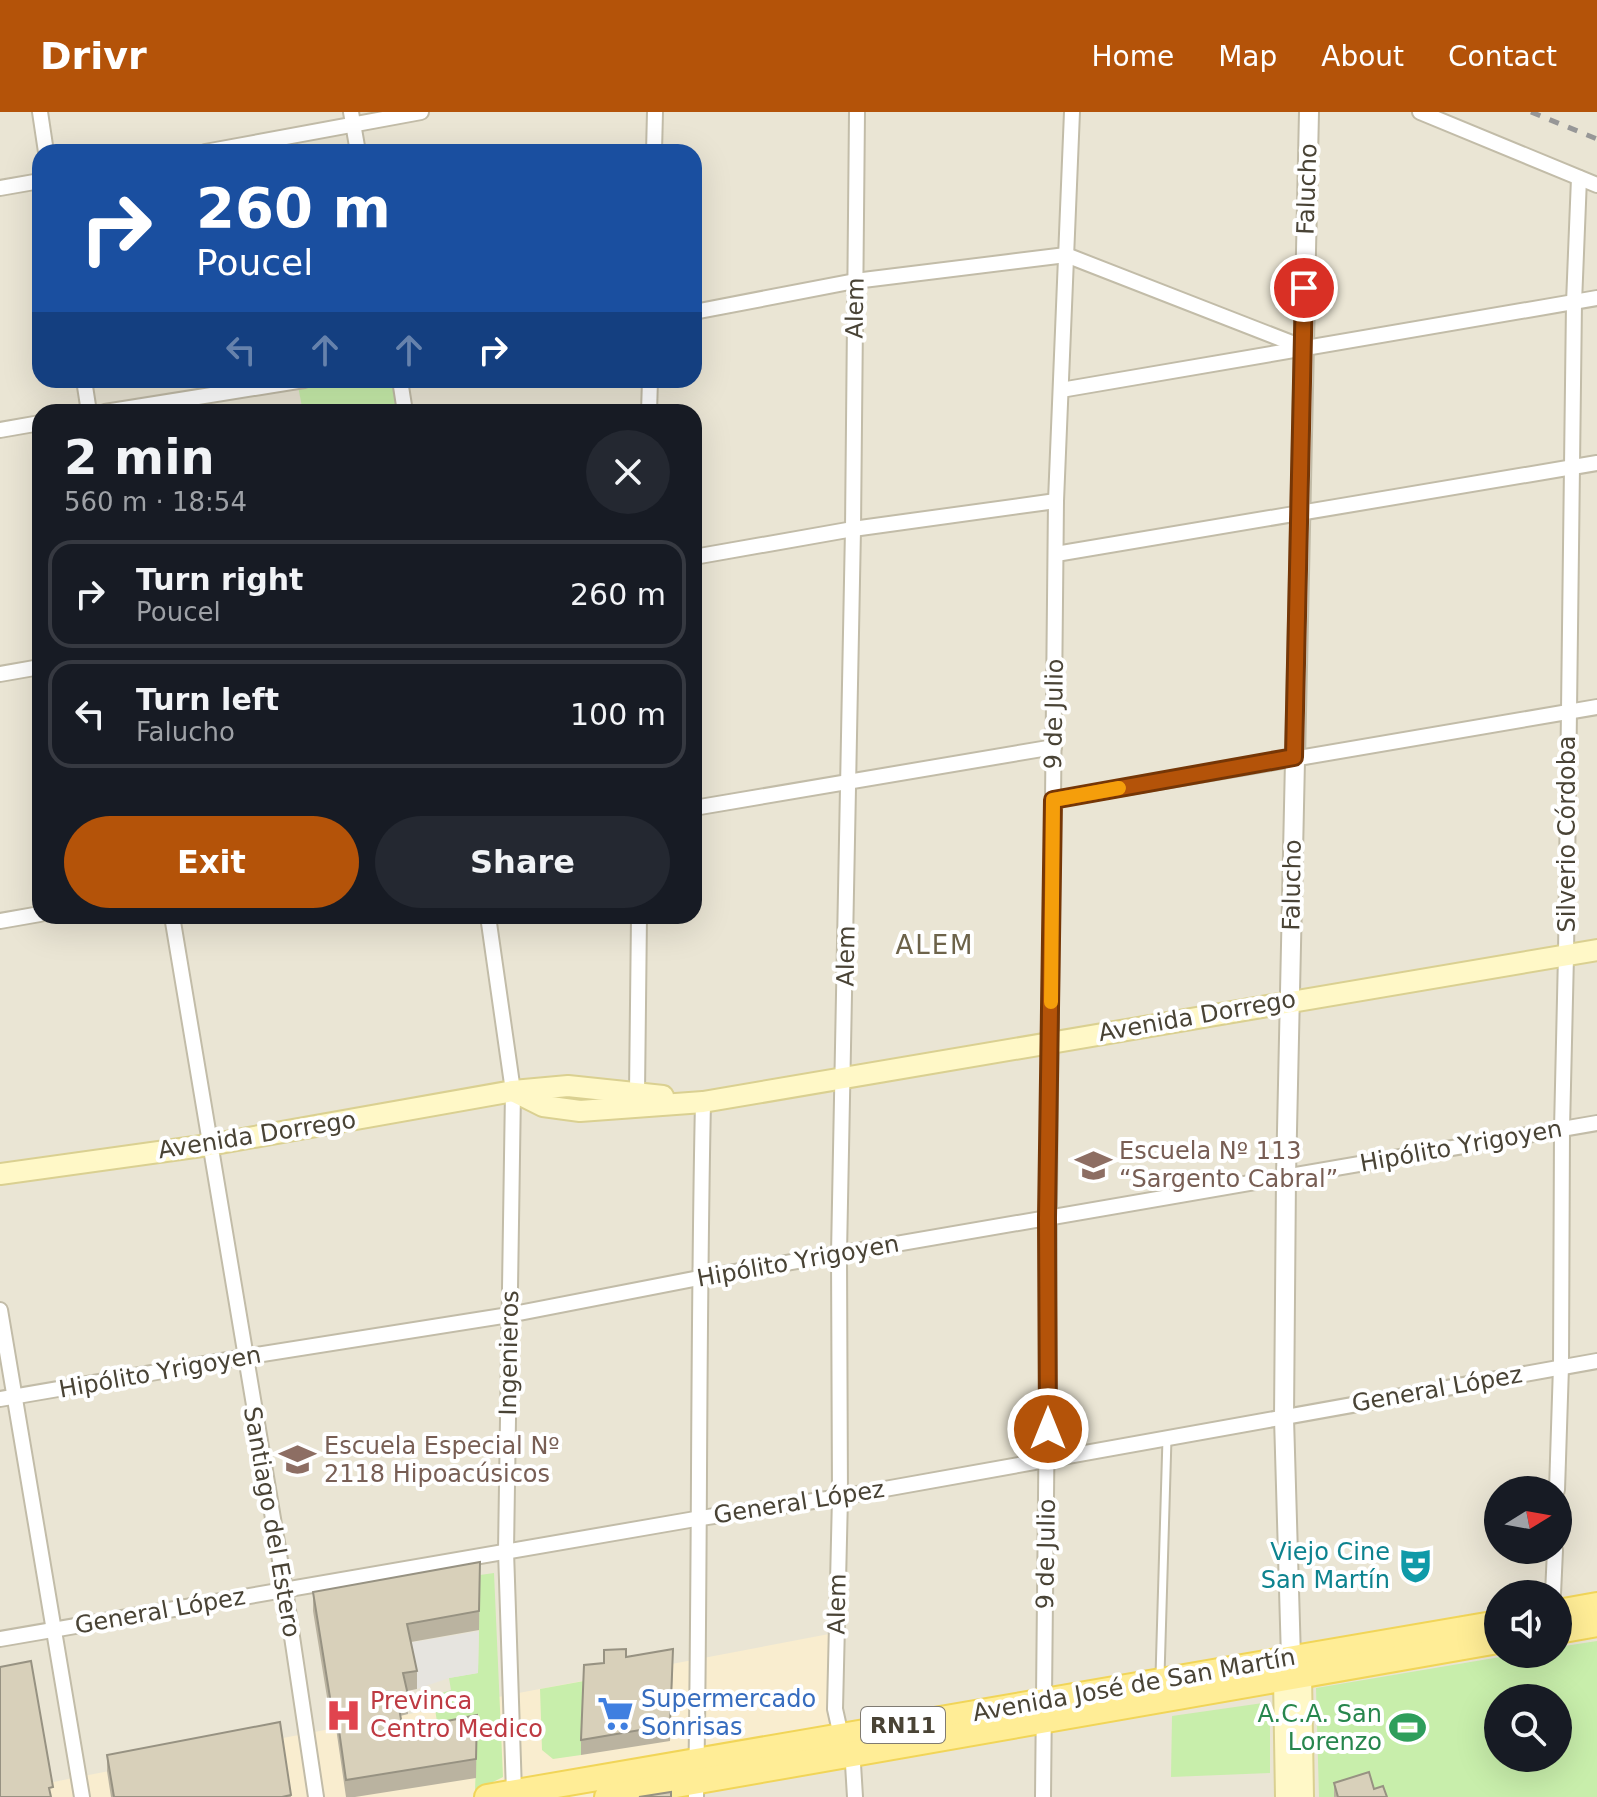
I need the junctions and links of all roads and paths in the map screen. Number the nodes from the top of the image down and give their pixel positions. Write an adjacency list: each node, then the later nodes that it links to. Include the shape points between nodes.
1 (40, 112): 9 (street)
2 (421, 112): 8 (street)
3 (655, 112): 12 (street)
4 (857, 112): 18 (street, Alem)
5 (1072, 112): 17 (street, 9 de Julio)
6 (1309, 112): 22 (street, Falucho)
7 (1420, 112): 13 (street)
8 (352, 119): 10 (street); 11 (street)
9 (45, 144)
10 (241, 144)
11 (357, 144)
12 (654, 144)
13 (1579, 178): 15 (street); 20 (street, Silverio Córdoba)
14 (32, 182): 16 (street)
15 (1597, 185)
16 (0, 188)
17 (1066, 255): 18 (street); 22 (street); 24 (street, 9 de Julio)
18 (855, 281): 21 (street); 32 (street, Alem)
19 (1597, 298): 20 (street)
20 (1574, 303): 22 (street); 29 (street, Silverio Córdoba)
21 (702, 310)
22 (1302, 347): 24 (street); 31 (street, Falucho)
23 (254, 388): 25 (street)
24 (1061, 390): 30 (street, 9 de Julio)
25 (155, 404)
26 (32, 424): 27 (street)
27 (0, 430)
28 (1597, 463): 29 (street)
29 (1573, 467): 31 (street); 38 (street, Silverio Córdoba)
30 (1056, 501): 32 (street); 33 (street, 9 de Julio)
31 (1299, 513): 33 (street); 40 (street, Falucho)
32 (853, 529): 34 (street); 41 (street, Alem)
33 (1056, 554): 39 (street, 9 de Julio)
34 (702, 556)
35 (32, 668): 36 (street)
36 (0, 674)
37 (1597, 707): 38 (street)
38 (1568, 711): 40 (street); 50 (street, Silverio Córdoba)
39 (1054, 747): 41 (street); 42 (street, 9 de Julio)
40 (1294, 757): 42 (street); 51 (street, Falucho)
41 (848, 782): 43 (street); 53 (street, Alem)
42 (1053, 800): 52 (street, 9 de Julio)
43 (702, 807)
44 (32, 915): 45 (street)
45 (0, 921)
46 (173, 924): 60 (street, Santiago del Estero)
47 (489, 924): 54 (street, Ingenieros)
48 (639, 924): 55 (street)
49 (1597, 950): 50 (main road, Avenida Dorrego)
50 (1566, 955): 51 (main road, Avenida Dorrego); 59 (street, Silverio Córdoba)
51 (1290, 1000): 52 (main road, Avenida Dorrego); 62 (street, Falucho)
52 (1050, 1041): 53 (main road, Avenida Dorrego); 63 (street, 9 de Julio)
53 (844, 1077): 56 (main road, Avenida Dorrego); 64 (street, Alem)
54 (513, 1091): 55 (main road, Avenida Dorrego, via 568,1086); 57 (main road, Avenida Dorrego, via 543,1106); 60 (main road, Avenida Dorrego); 67 (street, Ingenieros)
55 (637, 1093): 56 (main road, Avenida Dorrego); 57 (street)
56 (703, 1102): 57 (main road, Avenida Dorrego); 65 (street)
57 (604, 1110)
58 (1597, 1123): 59 (street, Hipólito Yrigoyen)
59 (1562, 1129): 62 (street, Hipólito Yrigoyen); 70 (street, Silverio Córdoba)
60 (209, 1145): 61 (main road, Avenida Dorrego); 68 (street, Santiago del Estero)
61 (0, 1174)
62 (1286, 1177): 63 (street, Hipólito Yrigoyen); 72 (street, Falucho)
63 (1047, 1218): 64 (street, Hipólito Yrigoyen); 74 (street, 9 de Julio)
64 (839, 1254): 65 (street, Hipólito Yrigoyen); 76 (street, Alem)
65 (699, 1278): 67 (street, Hipólito Yrigoyen); 77 (street)
66 (0, 1310): 71 (street)
67 (509, 1315): 68 (street, Hipólito Yrigoyen); 78 (street, Ingenieros)
68 (244, 1357): 71 (street, Hipólito Yrigoyen); 79 (street, Santiago del Estero)
69 (1597, 1361): 70 (street, General López)
70 (1561, 1366): 72 (street, General López); 75 (street, Silverio Córdoba)
71 (7, 1398): 85 (street)
72 (1284, 1418): 73 (street, General López); 88 (street, Falucho)
73 (1167, 1438): 74 (street, General López); 89 (lane)
74 (1048, 1460): 76 (street, General López); 90 (street, 9 de Julio)
75 (1557, 1476)
76 (840, 1497): 77 (street, General López); 91 (street, Alem, via 835,1709)
77 (701, 1518): 78 (street, General López); 92 (street)
78 (506, 1551): 79 (street, General López); 93 (street, Ingenieros)
79 (285, 1590): 85 (street, General López); 95 (street, Santiago del Estero)
80 (1597, 1605): 81 (main road)
81 (1572, 1609)
82 (1597, 1624): 84 (main road)
83 (1484, 1626): 88 (main road, Avenida José de San Martín / RN11)
84 (1572, 1628)
85 (53, 1630): 86 (street, General López); 94 (street)
86 (0, 1639)
87 (1484, 1643): 88 (main road, Avenida José de San Martín / RN11)
88 (1292, 1671): 89 (main road, Avenida José de San Martín / RN11); 90 (main road, Avenida José de San Martín / RN11); 100 (main road, Falucho); 101 (main road, Falucho)
89 (1160, 1681): 90 (main road, Avenida José de San Martín / RN11)
90 (1043, 1711): 91 (main road, Avenida José de San Martín / RN11); 99 (street, 9 de Julio)
91 (844, 1745): 92 (main road, Avenida José de San Martín / RN11); 98 (street, Alem, via 855,1774)
92 (695, 1780): 93 (main road, Avenida José de San Martín / RN11); 97 (main road, Avenida José de San Martín / RN11)
93 (514, 1792): 96 (main road, Avenida José de San Martín / RN11)
94 (82, 1797)
95 (316, 1797)
96 (487, 1797)
97 (607, 1797)
98 (855, 1797)
99 (1043, 1797)
100 (1286, 1797)
101 (1303, 1797)

